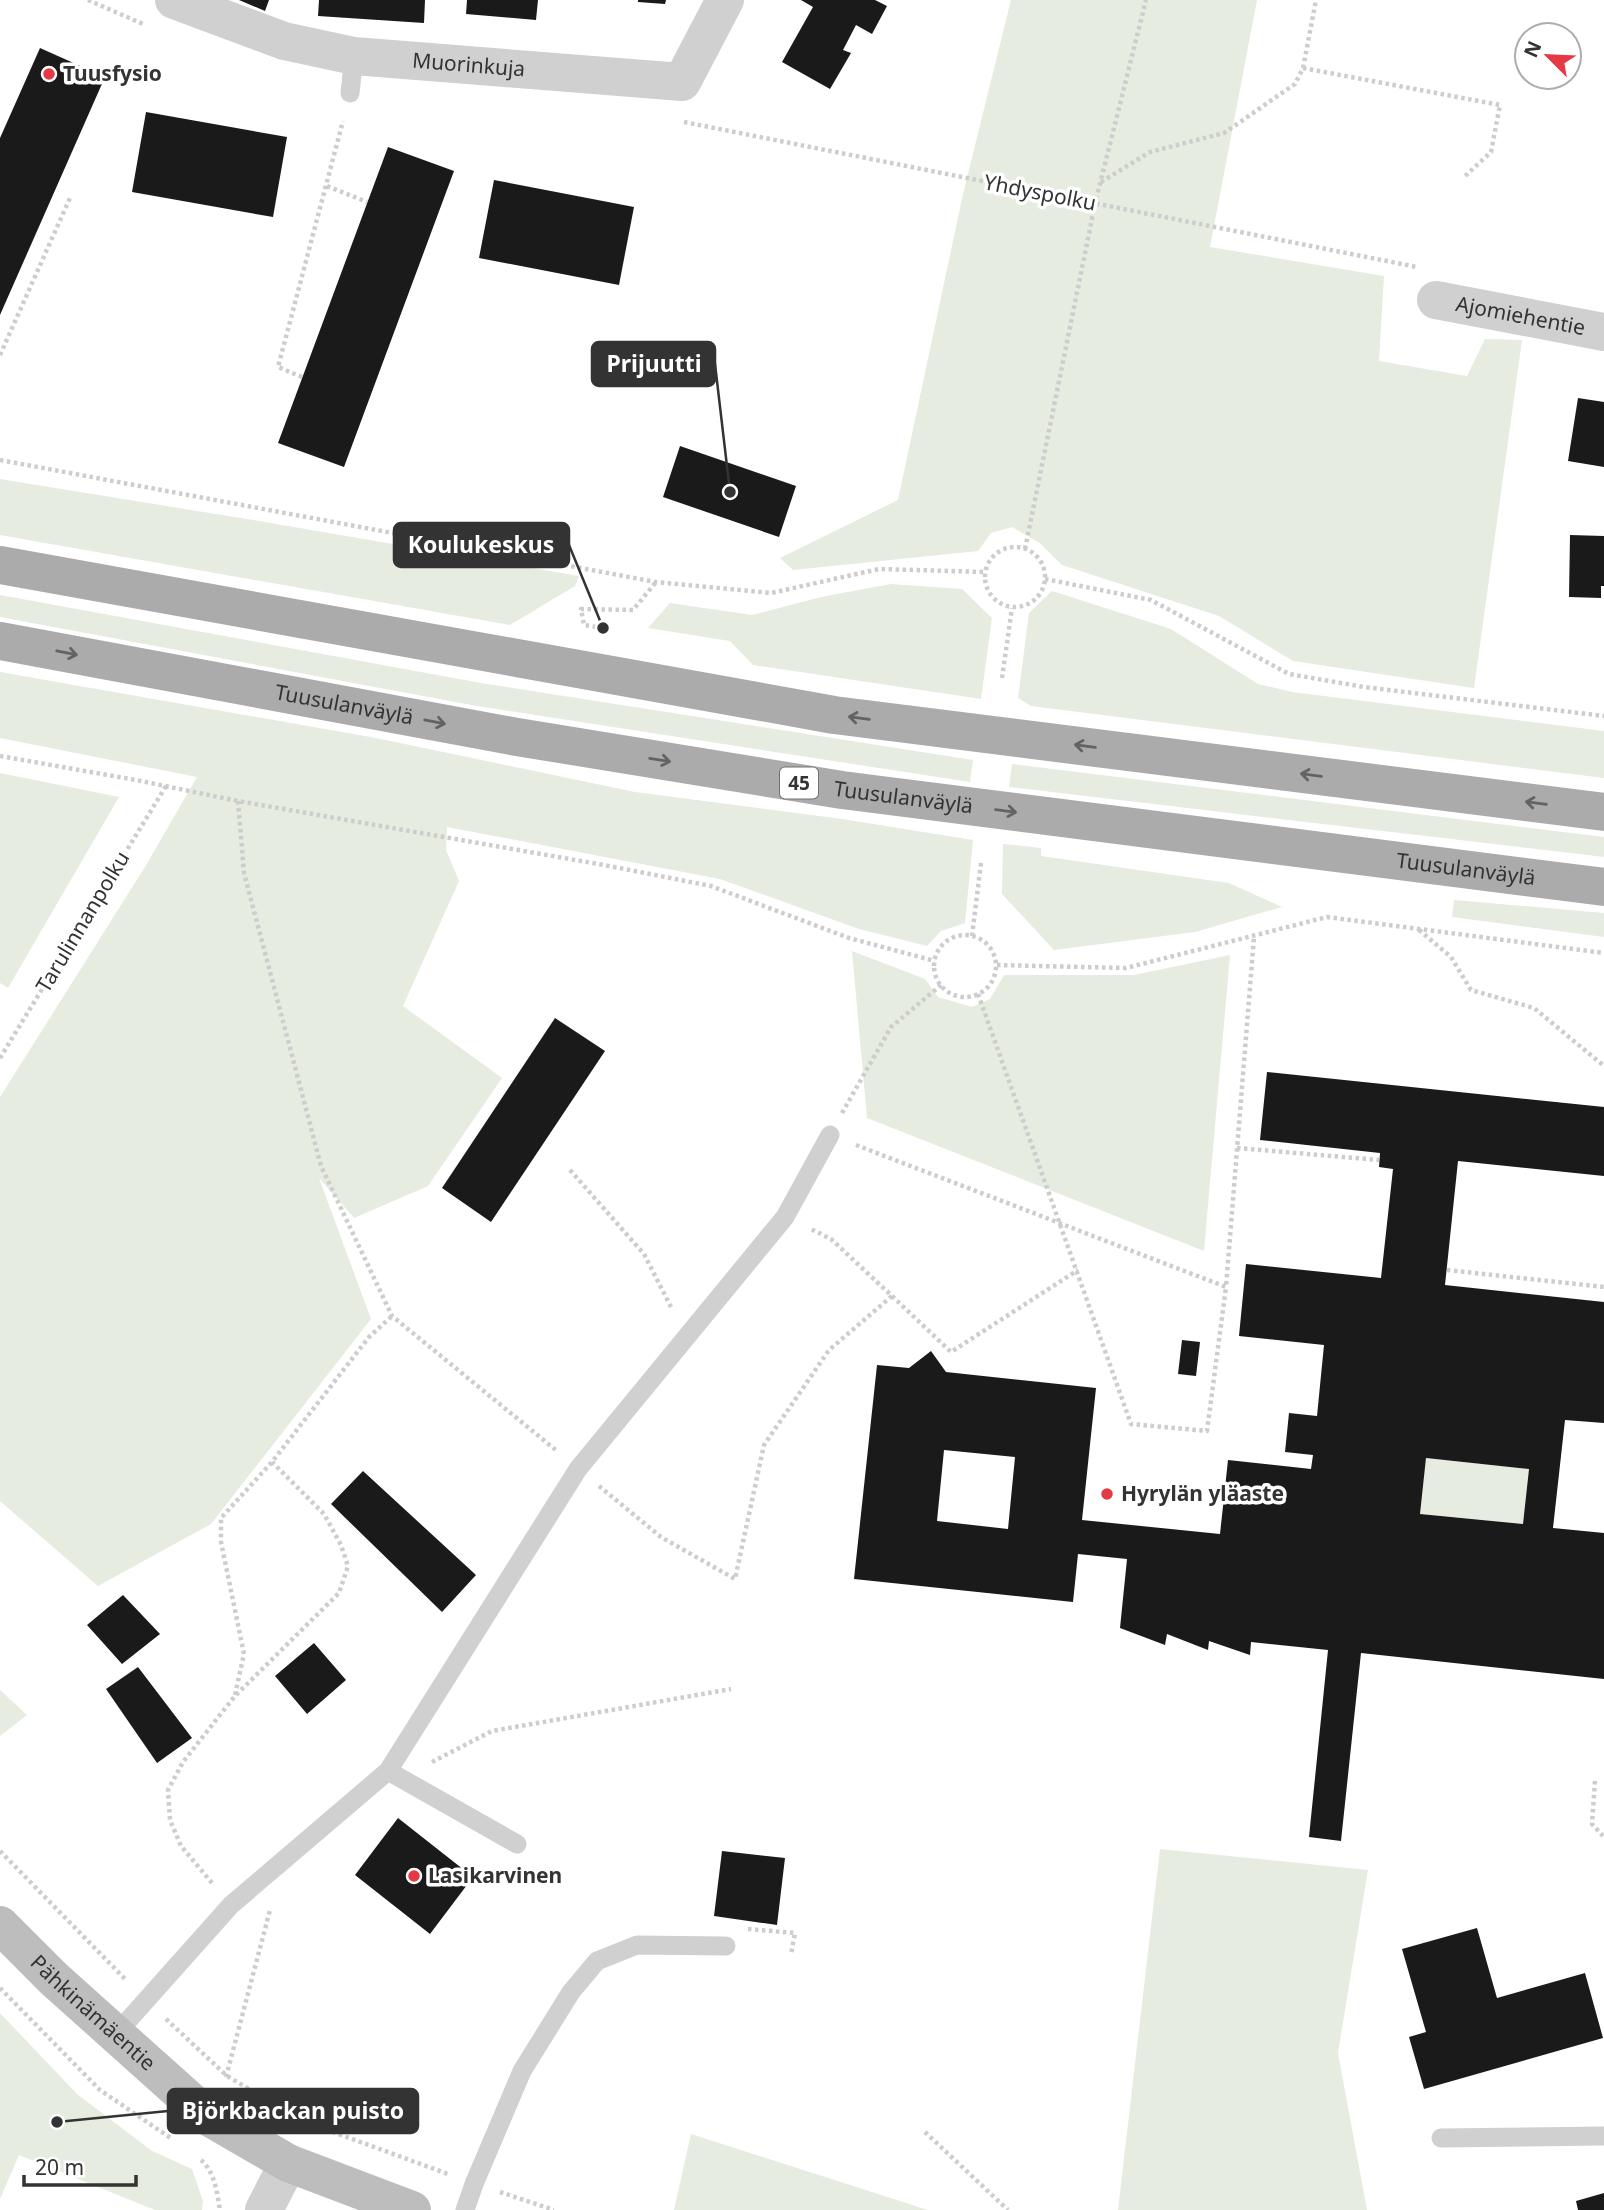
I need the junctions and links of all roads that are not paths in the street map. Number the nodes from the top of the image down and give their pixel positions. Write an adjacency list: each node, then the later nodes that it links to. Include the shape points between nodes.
1 (174, 0): 2 (street, Muorinkuja, via 284,41 352,75 682,82)
2 (725, 0)
3 (1436, 300): 4 (street, Ajomiehentie)
4 (1604, 332)
5 (0, 565): 7 (main road, one-way to 5, via 834,715)
6 (0, 641): 8 (main road, Tuusulanväylä / 45, one-way to 8, via 517,737 842,790)
7 (1604, 812)
8 (1604, 887)
9 (830, 1135): 10 (lane, via 785,1217 578,1469)
10 (388, 1771): 11 (lane); 14 (lane, via 231,1905)
11 (517, 1844)
12 (0, 1925): 14 (street, Pähkinämäentie)
13 (726, 1946): 20 (lane, via 638,1945 597,1961 571,1992 522,2071)
14 (116, 2034): 17 (street, Pähkinämäentie, via 206,2116)
15 (1604, 2136): 16 (lane)
16 (1441, 2138)
17 (288, 2163): 18 (street); 19 (street, Pähkinämäentie)
18 (264, 2210)
19 (412, 2210)
20 (465, 2210)

